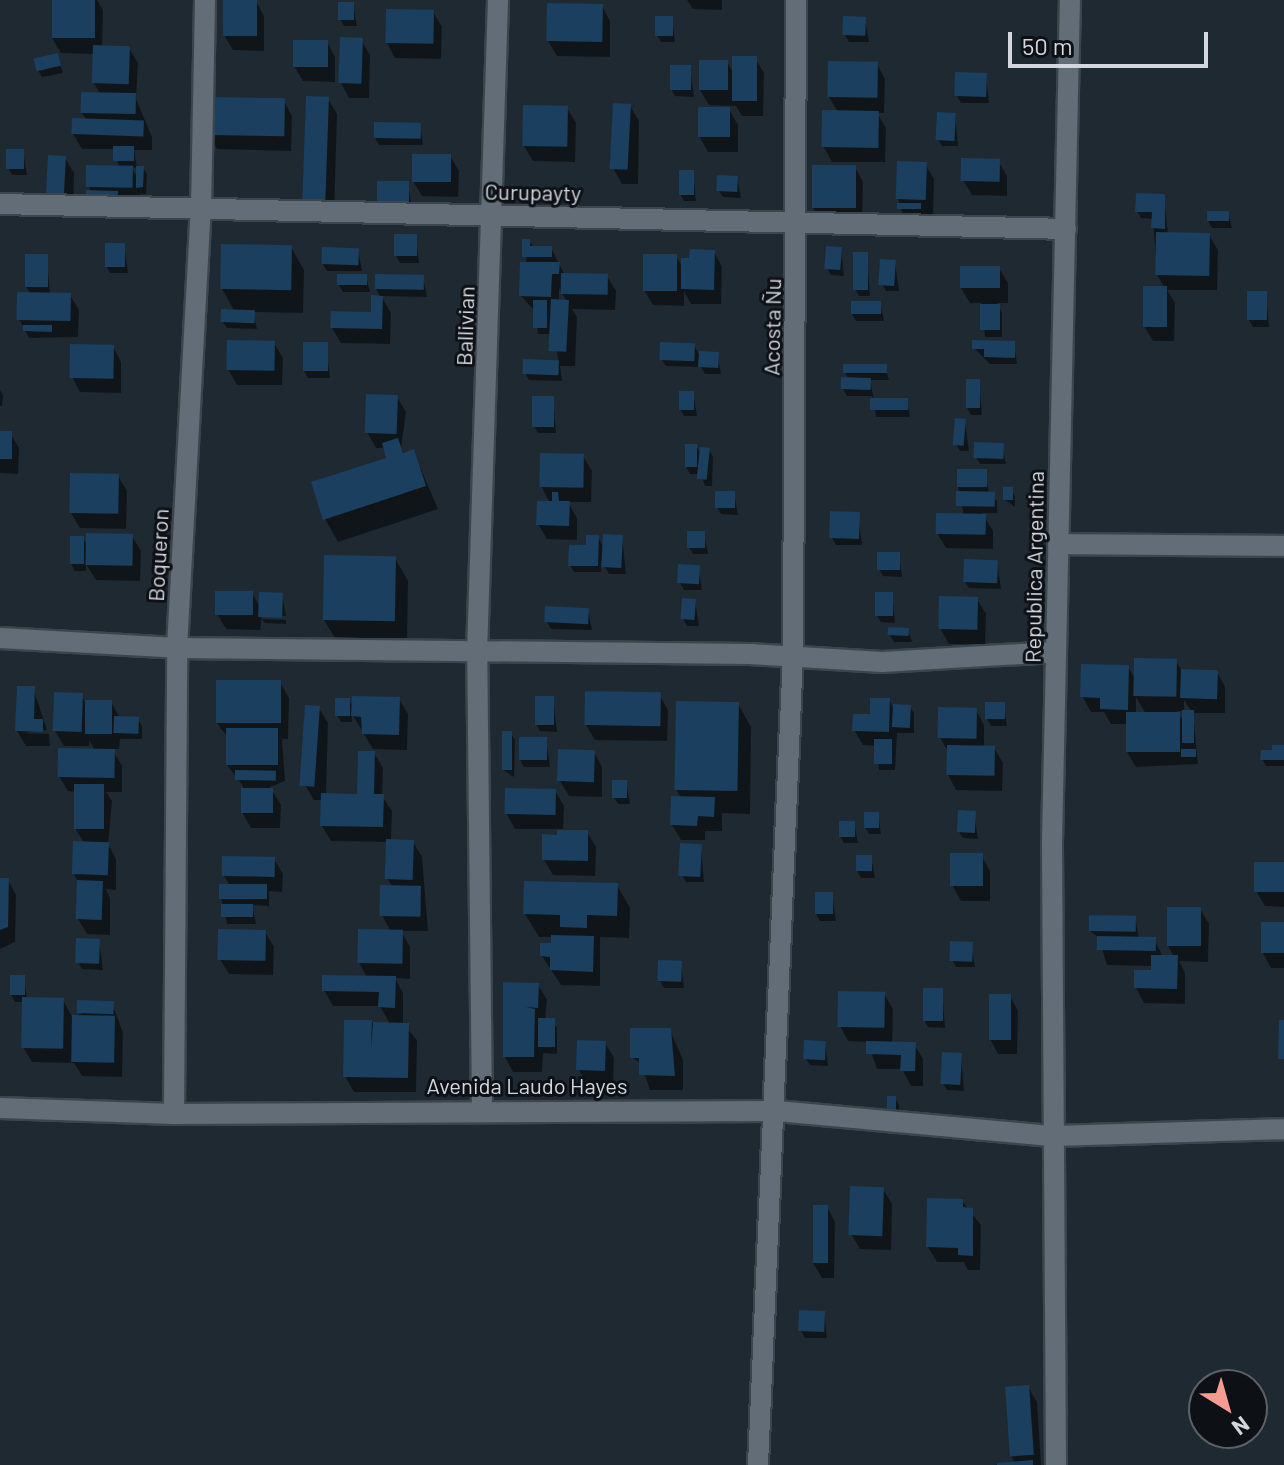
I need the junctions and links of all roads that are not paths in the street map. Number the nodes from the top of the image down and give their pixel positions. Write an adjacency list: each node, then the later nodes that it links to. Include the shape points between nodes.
1 (205, 0): 6 (street, Boqueron)
2 (498, 0): 7 (street, Ballivian)
3 (796, 0): 8 (street, Acosta Ñu)
4 (1070, 0): 9 (street, Republica Argentina)
5 (0, 204): 6 (street, Curupayty)
6 (201, 210): 7 (street, Curupayty); 13 (street, Boqueron)
7 (494, 216): 8 (street, Curupayty); 15 (street, Ballivian)
8 (797, 221): 9 (street, Curupayty); 16 (street, Acosta Ñu)
9 (1066, 229): 10 (street, Republica Argentina)
10 (1058, 544): 11 (street); 14 (street, Republica Argentina)
11 (1284, 546)
12 (0, 638): 13 (street)
13 (177, 648): 15 (street); 20 (street, Boqueron)
14 (1056, 652): 16 (street, via 882,662); 22 (street, Republica Argentina)
15 (477, 654): 16 (street); 18 (street, Ballivian)
16 (793, 655): 19 (street, Acosta Ñu)
17 (0, 1108): 20 (street, Avenida Laudo Hayes)
18 (482, 1109): 19 (street, Avenida Laudo Hayes); 20 (street, Avenida Laudo Hayes)
19 (777, 1111): 22 (street, Avenida Laudo Hayes); 23 (street, Acosta Ñu)
20 (174, 1114)
21 (1284, 1129): 22 (street, Avenida Laudo Hayes)
22 (1054, 1136): 24 (street, Republica Argentina)
23 (758, 1465)
24 (1056, 1465)

